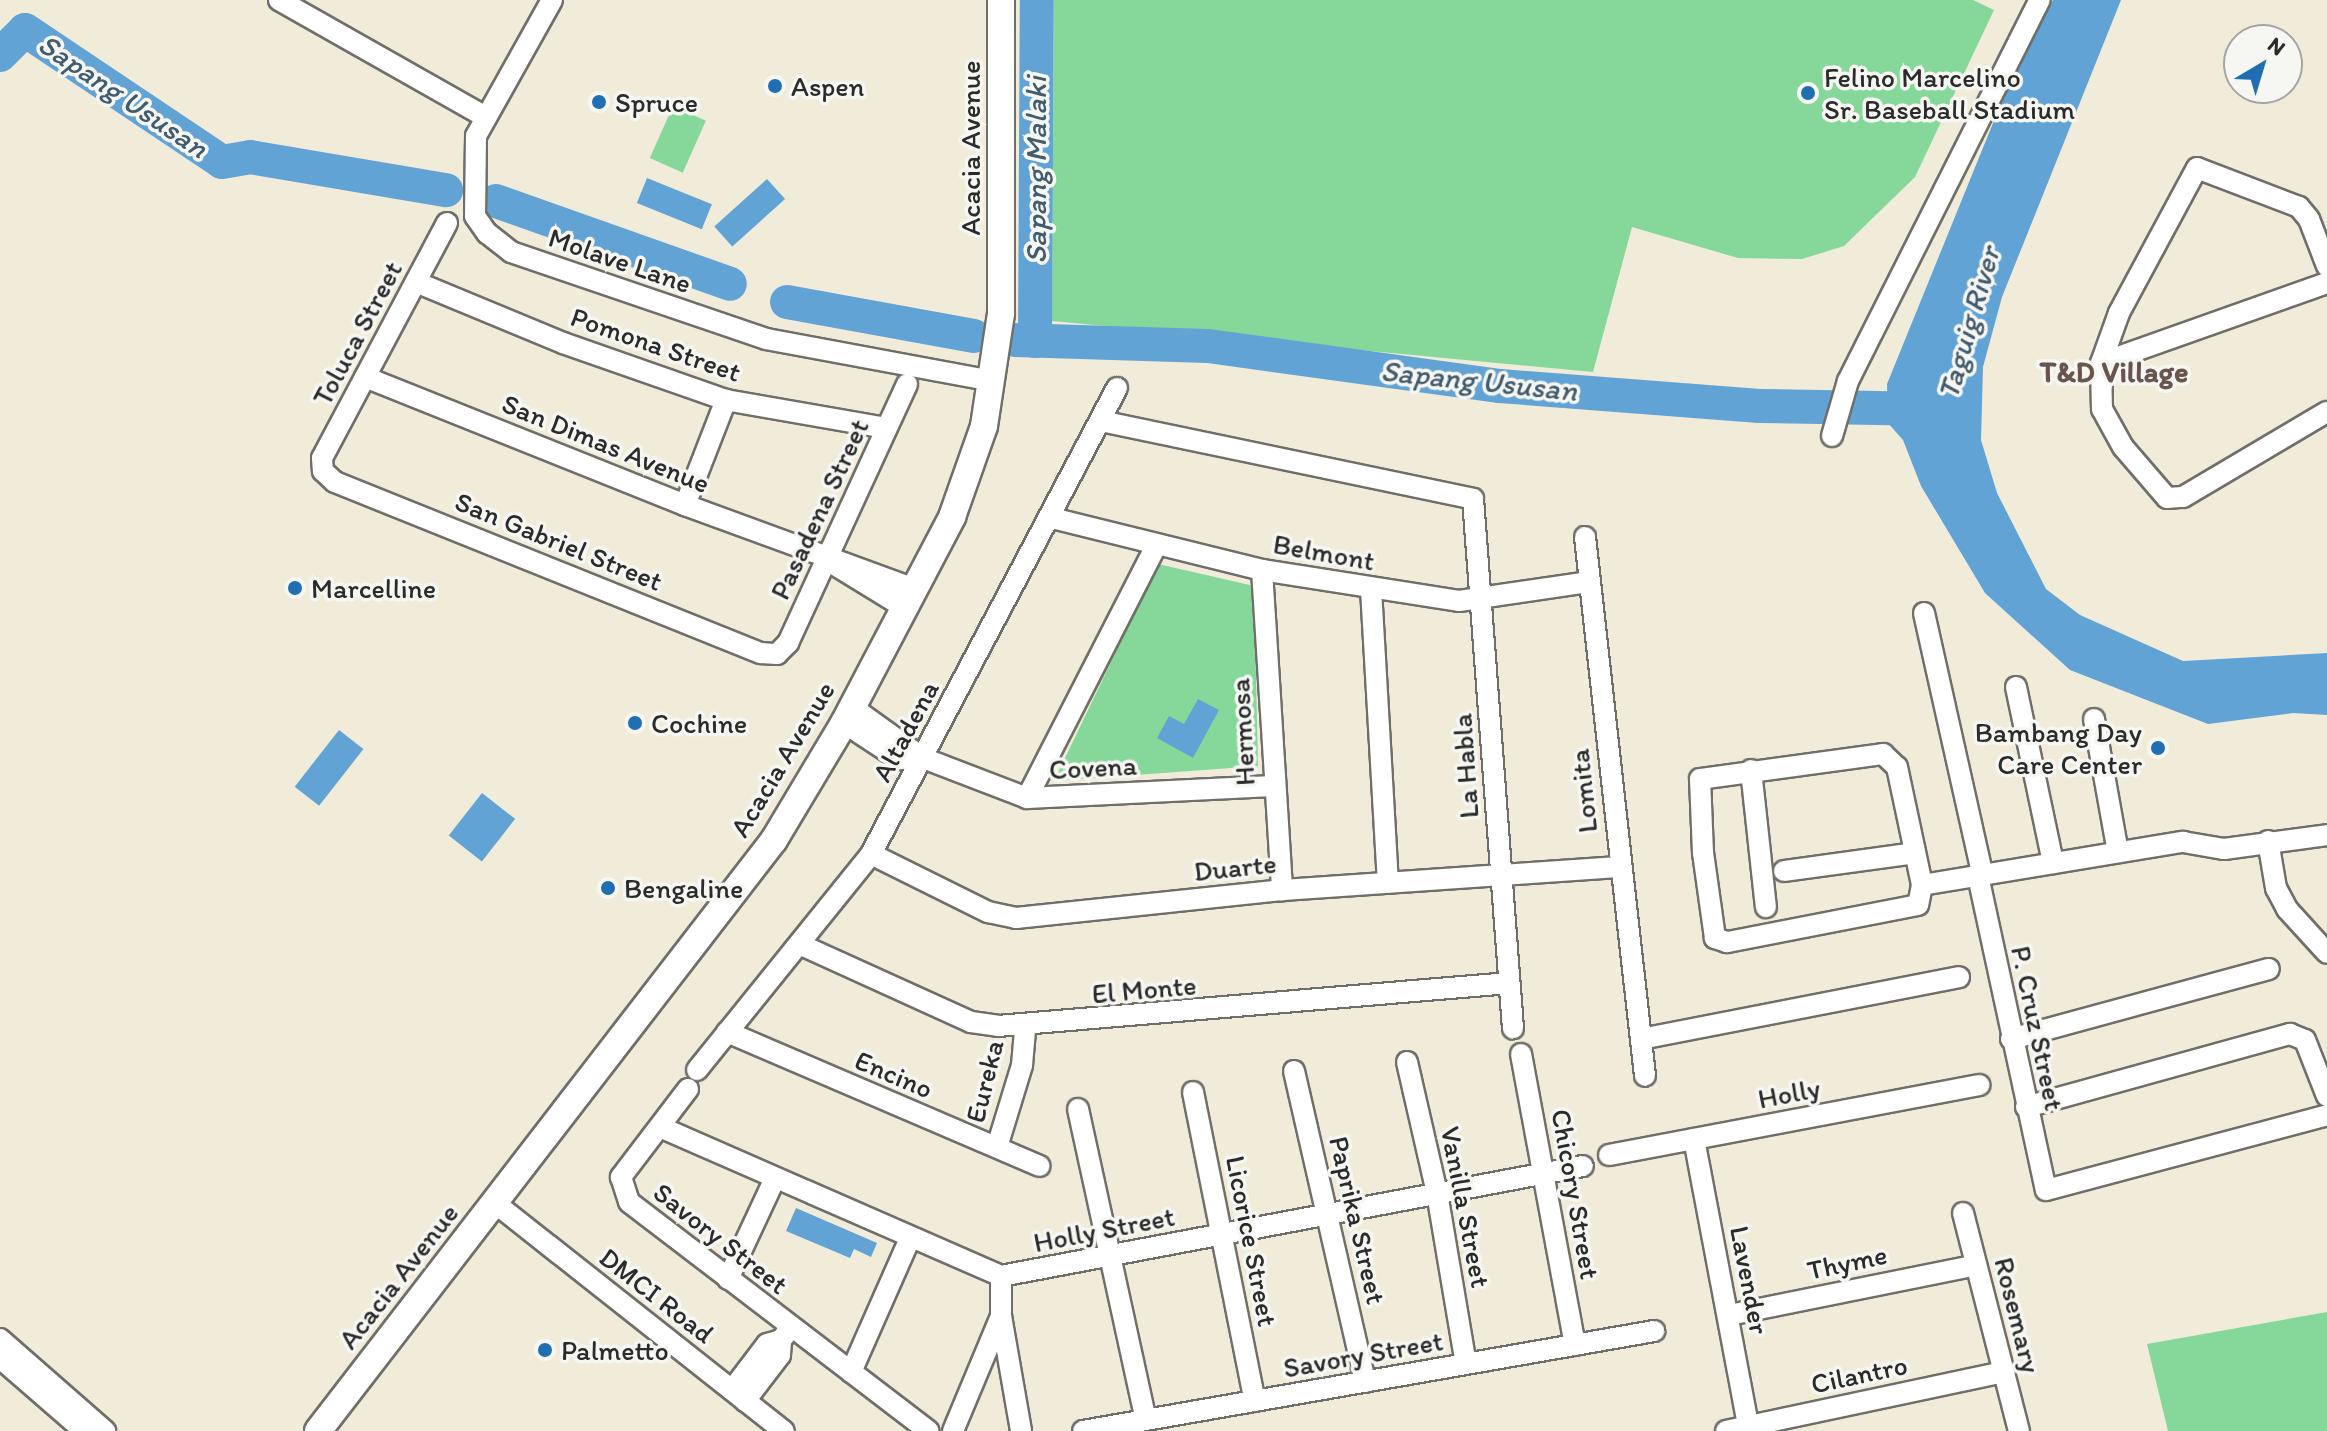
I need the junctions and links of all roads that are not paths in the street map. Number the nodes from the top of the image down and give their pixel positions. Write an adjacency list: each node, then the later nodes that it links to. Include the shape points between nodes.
1 (279, 0): 5 (street)
2 (552, 0): 5 (street, Molave Lane)
3 (1001, 0): 12 (street, Acacia Avenue, via 1001,313)
4 (2040, 0): 19 (street, via 1848,381)
5 (486, 117): 12 (street, Molave Lane, via 476,136 475,216 511,252 766,339)
6 (447, 223): 8 (street, Toluca Street)
7 (2327, 266): 10 (street, via 2299,207 2197,168 2119,313)
8 (416, 282): 11 (street, Toluca Street); 15 (street, Pomona Street, via 563,343)
9 (2327, 283): 10 (street)
10 (2101, 363): 16 (street, via 2102,409 2123,447 2167,498 2183,497)
11 (365, 377): 20 (street, Toluca Street, via 322,458); 21 (street, San Dimas Avenue)
12 (992, 381): 30 (street, Acacia Avenue, via 966,485)
13 (907, 384): 18 (street, Pasadena Street)
14 (1117, 388): 17 (street, Altadena)
15 (726, 400): 18 (street, Pomona Street); 21 (street)
16 (2327, 412)
17 (1101, 421): 22 (street, Altadena); 29 (street, La Habla, via 1473,499)
18 (886, 428): 25 (street, Pasadena Street)
19 (1834, 428)
20 (323, 471): 32 (street, San Gabriel Street, via 349,488 761,653)
21 (685, 505): 25 (street, San Dimas Avenue)
22 (1052, 518): 24 (street, Belmont); 36 (street, Altadena)
23 (1585, 537): 27 (street, Lomita)
24 (1156, 546): 26 (street, Belmont); 39 (street)
25 (827, 559): 30 (street, San Dimas Avenue); 32 (street, Pasadena Street, via 788,643)
26 (1262, 570): 28 (street, Belmont); 38 (street, Hermosa)
27 (1590, 582): 29 (street, Belmont); 46 (street, Lomita)
28 (1371, 589): 29 (street, Belmont, via 1459,601); 50 (street)
29 (1482, 597): 48 (street, La Habla)
30 (910, 598): 34 (street, Acacia Avenue)
31 (1924, 613): 49 (street, P. Cruz Street)
32 (777, 654)
33 (2016, 687): 45 (street)
34 (848, 715): 36 (street, Covena); 85 (street, Acacia Avenue, via 774,840)
35 (2094, 719): 42 (street)
36 (923, 758): 39 (street, Covena); 44 (street, Altadena)
37 (1751, 770): 43 (street, via 1888,755 1897,767); 51 (street, via 1706,775 1697,786 1713,934 1719,941 1912,908); 53 (street)
38 (1273, 786): 39 (street, Covena); 52 (street, Hermosa)
39 (1027, 798)
40 (2327, 835): 41 (street)
41 (2268, 841): 42 (street, via 2224,849 2183,842); 55 (street, via 2276,888 2287,909)
42 (2118, 852): 45 (street)
43 (1915, 853): 47 (street); 51 (street)
44 (871, 854): 52 (street, Duarte, via 988,912 1016,918); 54 (street, Altadena)
45 (2053, 863): 49 (street)
46 (1619, 867): 48 (street, Duarte); 62 (street, Lomita)
47 (1784, 871)
48 (1501, 876): 50 (street, Duarte); 58 (street, La Habla)
49 (1980, 876): 51 (street); 63 (street, P. Cruz Street)
50 (1388, 883): 52 (street, Duarte)
51 (1922, 885)
52 (1282, 890)
53 (1766, 907)
54 (799, 944): 59 (street, El Monte, via 971,1022); 61 (street, Altadena)
55 (2327, 953)
56 (2269, 969): 63 (street)
57 (1959, 977): 62 (street)
58 (1509, 983): 59 (street, El Monte); 60 (street, La Habla)
59 (1025, 1027): 78 (street, Eureka, via 1022,1065)
60 (1513, 1028)
61 (727, 1032): 66 (street, Altadena); 78 (street, Encino)
62 (1641, 1039): 68 (street, Lomita)
63 (2011, 1039): 73 (street, P. Cruz Street)
64 (1521, 1054): 82 (street, Chicory Street)
65 (1407, 1062): 84 (street, Vanilla Street)
66 (697, 1070)
67 (1294, 1071): 87 (street, Paprika Street)
68 (1645, 1076)
69 (1979, 1085): 77 (street, Holly)
70 (688, 1089): 76 (street)
71 (1193, 1092): 88 (street, Licorice Street)
72 (2327, 1096): 73 (street, via 2305,1040 2290,1034)
73 (2026, 1107): 75 (street, P. Cruz Street, via 2046,1190)
74 (1078, 1109): 90 (street)
75 (2327, 1115)
76 (660, 1127): 83 (street, Holly Street); 93 (street, Savory Street, via 621,1177 621,1189 629,1202)
77 (1694, 1139): 79 (street, Holly); 94 (street, Lavender)
78 (997, 1147): 80 (street, Encino)
79 (1609, 1155)
80 (1039, 1166)
81 (1583, 1166): 82 (street, Holly Street)
82 (1545, 1173): 84 (street, Holly Street); 99 (street, Chicory Street)
83 (775, 1178): 89 (street, Holly Street); 93 (street)
84 (1437, 1193): 87 (street, Holly Street); 101 (street, Vanilla Street)
85 (495, 1203): 105 (street, DMCI Road); 111 (street, Acacia Avenue)
86 (1963, 1213): 91 (street, Rosemary)
87 (1330, 1215): 88 (street, Holly Street); 104 (street, Paprika Street)
88 (1223, 1235): 90 (street, Holly Street); 106 (street, Licorice Street)
89 (910, 1238): 92 (street, Holly Street); 102 (street)
90 (1110, 1255): 92 (street, Holly Street); 107 (street)
91 (1976, 1265): 94 (street, Thyme); 103 (street, Rosemary)
92 (1001, 1276): 95 (street)
93 (728, 1279): 97 (street, Savory Street)
94 (1729, 1315): 108 (street, Lavender)
95 (1001, 1316): 114 (street); 115 (street)
96 (1654, 1331): 99 (street, Savory Street)
97 (786, 1334): 102 (street, Savory Street); 105 (street, Savory Street, via 767,1344 757,1371)
98 (0, 1339): 110 (street)
99 (1575, 1345): 101 (street, Savory Street)
100 (0, 1358): 109 (street)
101 (1466, 1364): 104 (street, Savory Street)
102 (851, 1372): 113 (street, Savory Street)
103 (2004, 1372): 108 (street, Cilantro); 118 (street, Rosemary)
104 (1365, 1382): 106 (street, Savory Street)
105 (738, 1395): 112 (street, DMCI Road)
106 (1255, 1401): 107 (street, Savory Street)
107 (1146, 1420): 116 (street, Savory Street)
108 (1748, 1429): 117 (street, Cilantro)
109 (84, 1431)
110 (105, 1431)
111 (318, 1431)
112 (784, 1431)
113 (928, 1431)
114 (953, 1431)
115 (1021, 1431)
116 (1083, 1431)
117 (1726, 1431)
118 (2019, 1431)

